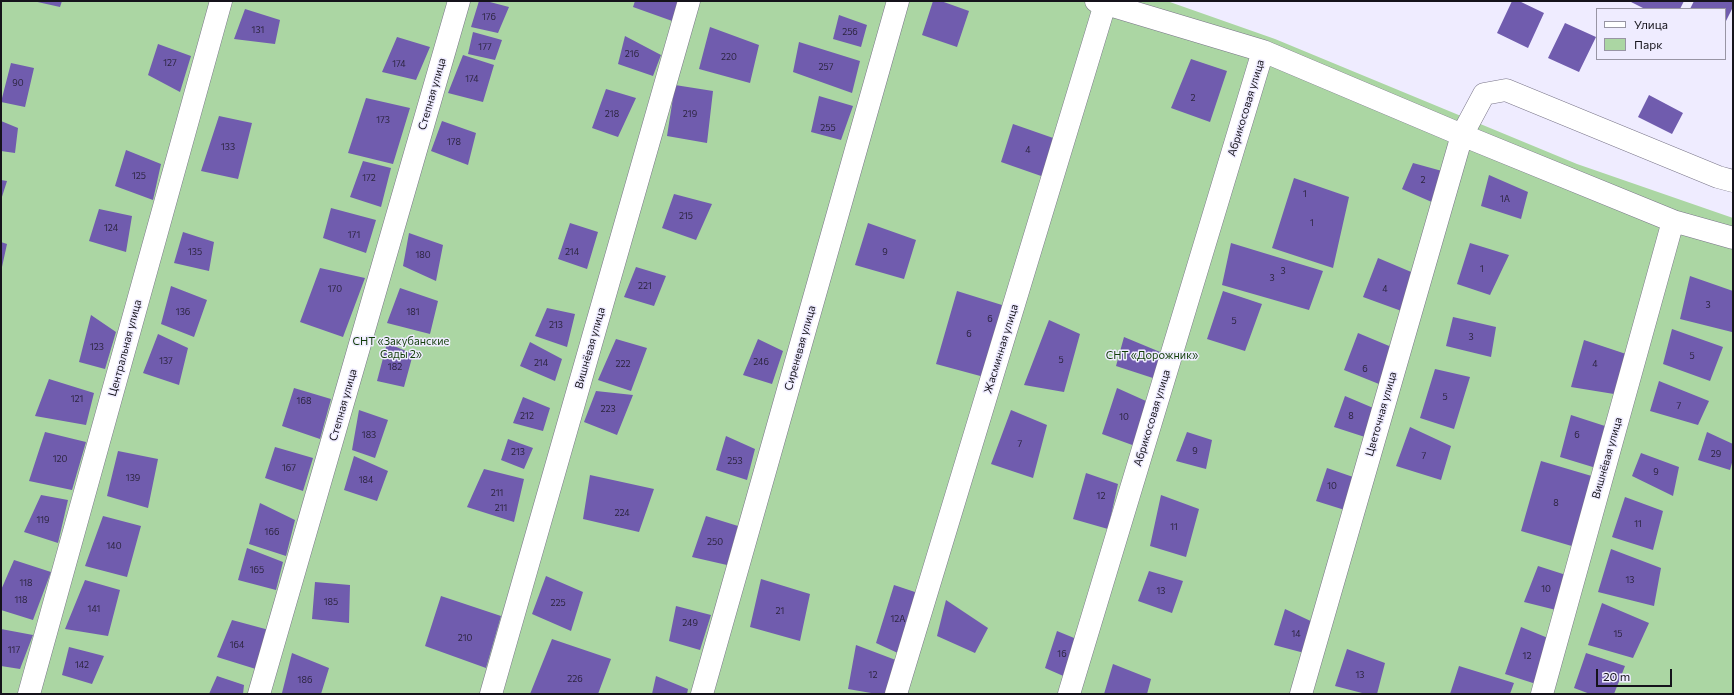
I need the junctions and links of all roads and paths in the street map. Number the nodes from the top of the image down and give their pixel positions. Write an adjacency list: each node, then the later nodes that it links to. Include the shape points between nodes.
1 (221, 1): 11 (street, Центральная улица)
2 (459, 1): 12 (street, Степная улица)
3 (689, 1): 13 (street, Вишнёвая улица)
4 (898, 1): 14 (street, Сиреневая улица)
5 (1101, 3): 6 (street); 15 (street, Жасминная улица)
6 (1264, 51): 7 (street); 16 (street, Абрикосовая улица)
7 (1462, 135): 8 (street, Цветочная улица, via 1484,94 1506,90); 9 (street); 17 (street, Цветочная улица)
8 (1733, 181)
9 (1673, 222): 10 (street); 18 (street, Вишнёвая улица)
10 (1733, 238)
11 (30, 694)
12 (259, 694)
13 (491, 694)
14 (702, 694)
15 (896, 694)
16 (1069, 694)
17 (1301, 694)
18 (1542, 694)

